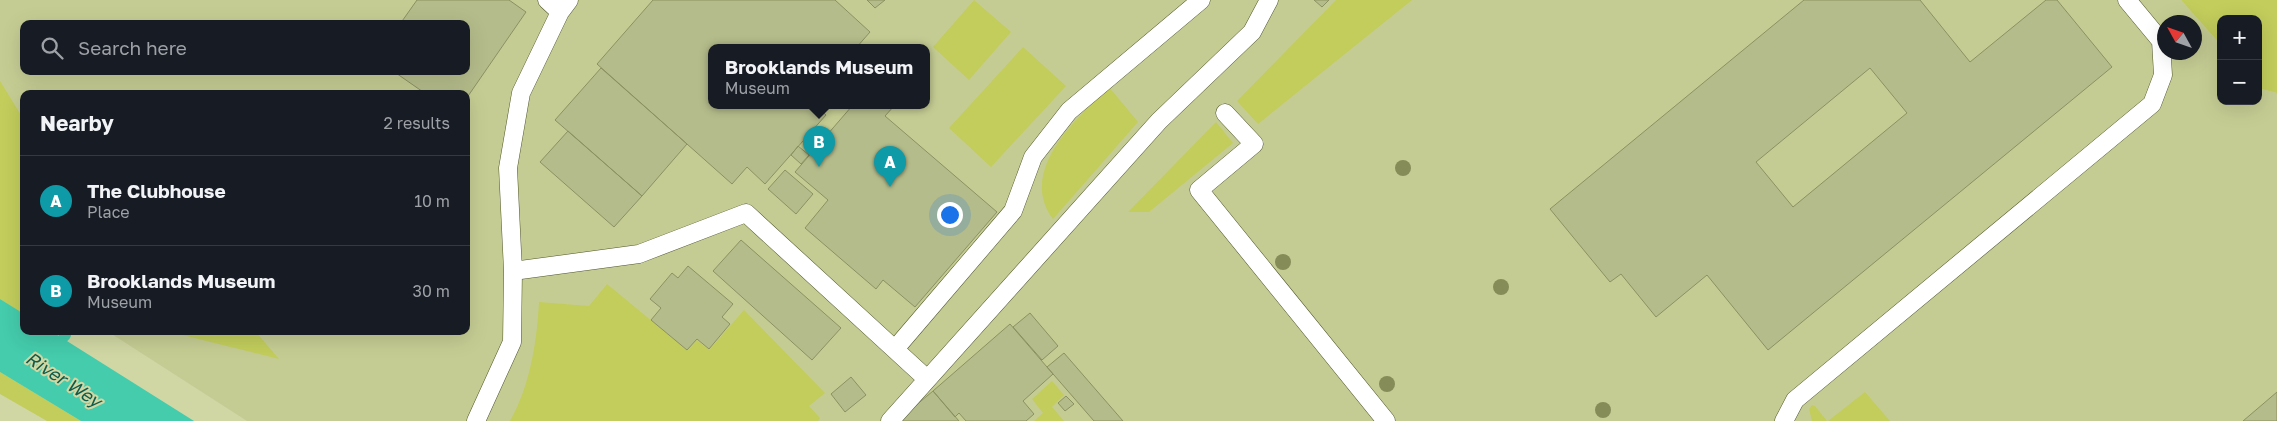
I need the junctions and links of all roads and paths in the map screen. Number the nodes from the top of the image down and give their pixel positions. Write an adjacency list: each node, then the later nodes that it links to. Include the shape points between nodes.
1 (547, 0): 5 (lane)
2 (1201, 0): 8 (lane, via 1069,110 1033,157 1013,211)
3 (1269, 0): 9 (lane, via 1252,32 1159,121)
4 (2127, 0): 13 (lane, via 2161,41 2163,74 2152,104 1795,400)
5 (564, 6): 7 (lane, via 521,93 508,168)
6 (1225, 113): 12 (lane, via 1254,144 1199,190)
7 (513, 271): 8 (lane, via 639,254 746,213); 10 (lane, via 512,342)
8 (895, 350): 9 (lane)
9 (927, 379): 11 (lane)
10 (476, 421)
11 (890, 421)
12 (1386, 421)
13 (1784, 421)

